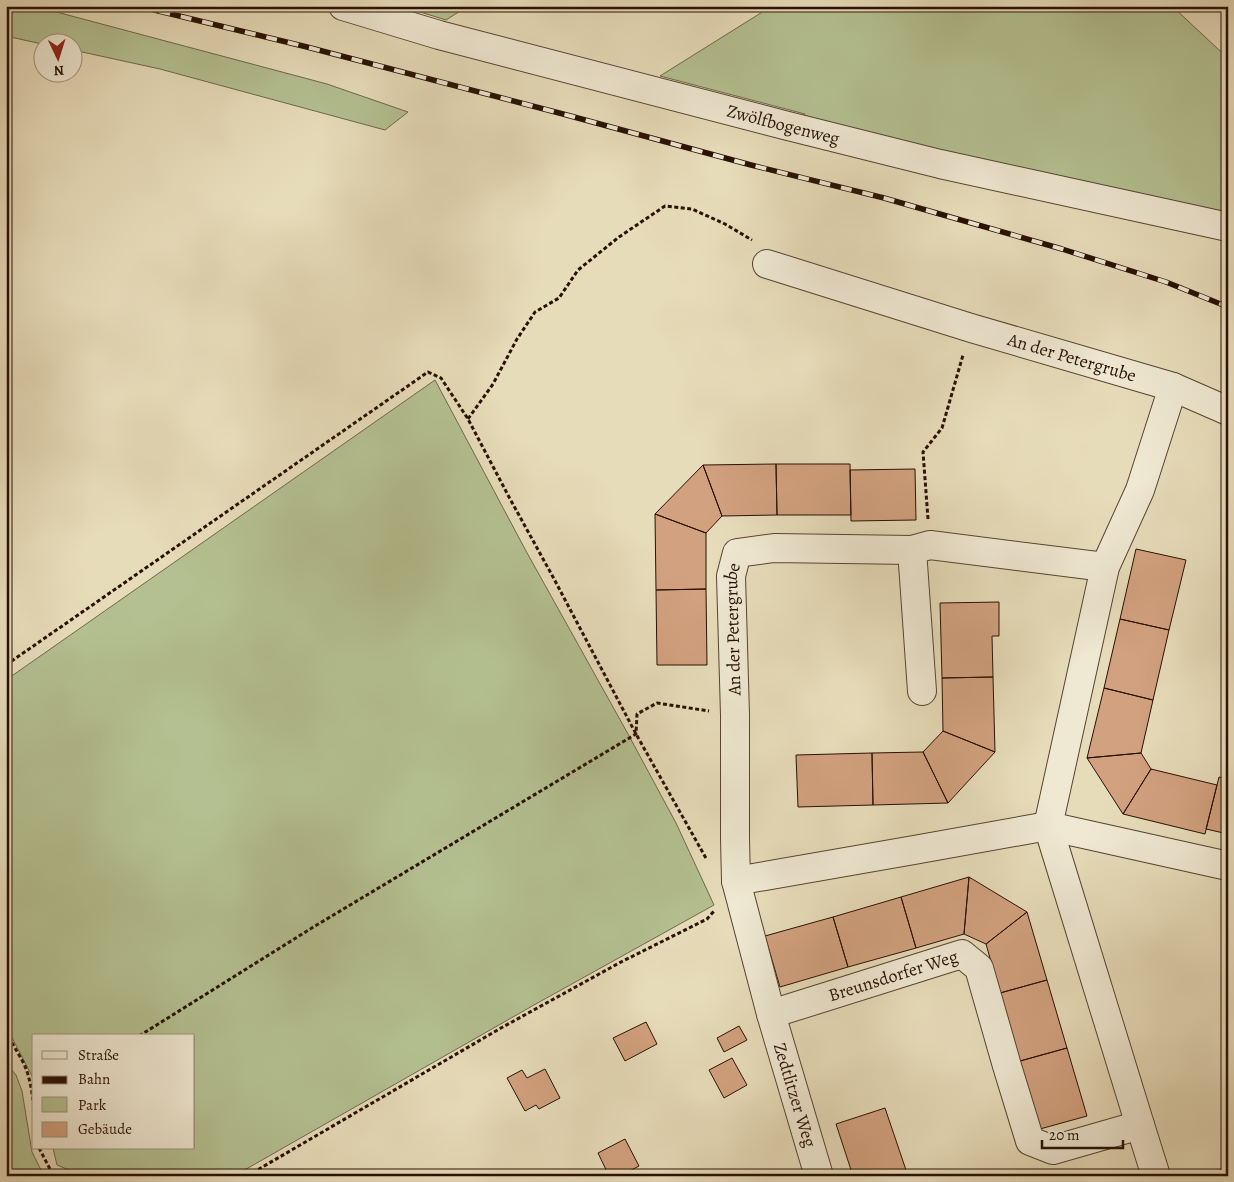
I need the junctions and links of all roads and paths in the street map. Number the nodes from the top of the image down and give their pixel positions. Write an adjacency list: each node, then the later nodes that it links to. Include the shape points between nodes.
1 (343, 6): 2 (street, Zwölfbogenweg, via 784,126)
2 (1228, 227)
3 (767, 264): 4 (street, An der Petergrube); 7 (path, via 756,242 725,224 692,209 665,206 578,270 559,298 535,312 493,384)
4 (971, 328): 5 (street, An der Petergrube); 8 (path, via 942,428 924,452)
5 (1173, 388): 6 (street, An der Petergrube); 9 (street, via 1140,490)
6 (1228, 411)
7 (468, 419): 10 (path, via 441,378 428,372); 13 (path)
8 (921, 547): 9 (street, An der Petergrube); 11 (street); 12 (street, An der Petergrube, via 774,548 737,553 731,576)
9 (1105, 567): 14 (street)
10 (6, 664)
11 (922, 691)
12 (735, 715): 13 (path, via 657,703 637,714); 17 (street, An der Petergrube)
13 (636, 734): 15 (path); 20 (path, via 315,926)
14 (1048, 826): 16 (street); 17 (street, via 914,850); 22 (street)
15 (708, 862)
16 (1228, 866)
17 (738, 889): 18 (street); 25 (path, via 707,919 501,1028)
18 (771, 1014): 22 (street, Breunsdorfer Weg, via 962,954 979,968 1030,1141 1053,1150); 26 (street, Zedtlitzer Weg)
19 (6, 1031): 21 (path, via 24,1064)
20 (142, 1034)
21 (32, 1090)
22 (1140, 1125): 27 (street)
23 (39, 1150): 24 (path)
24 (55, 1176)
25 (247, 1176)
26 (819, 1176)
27 (1156, 1176)

